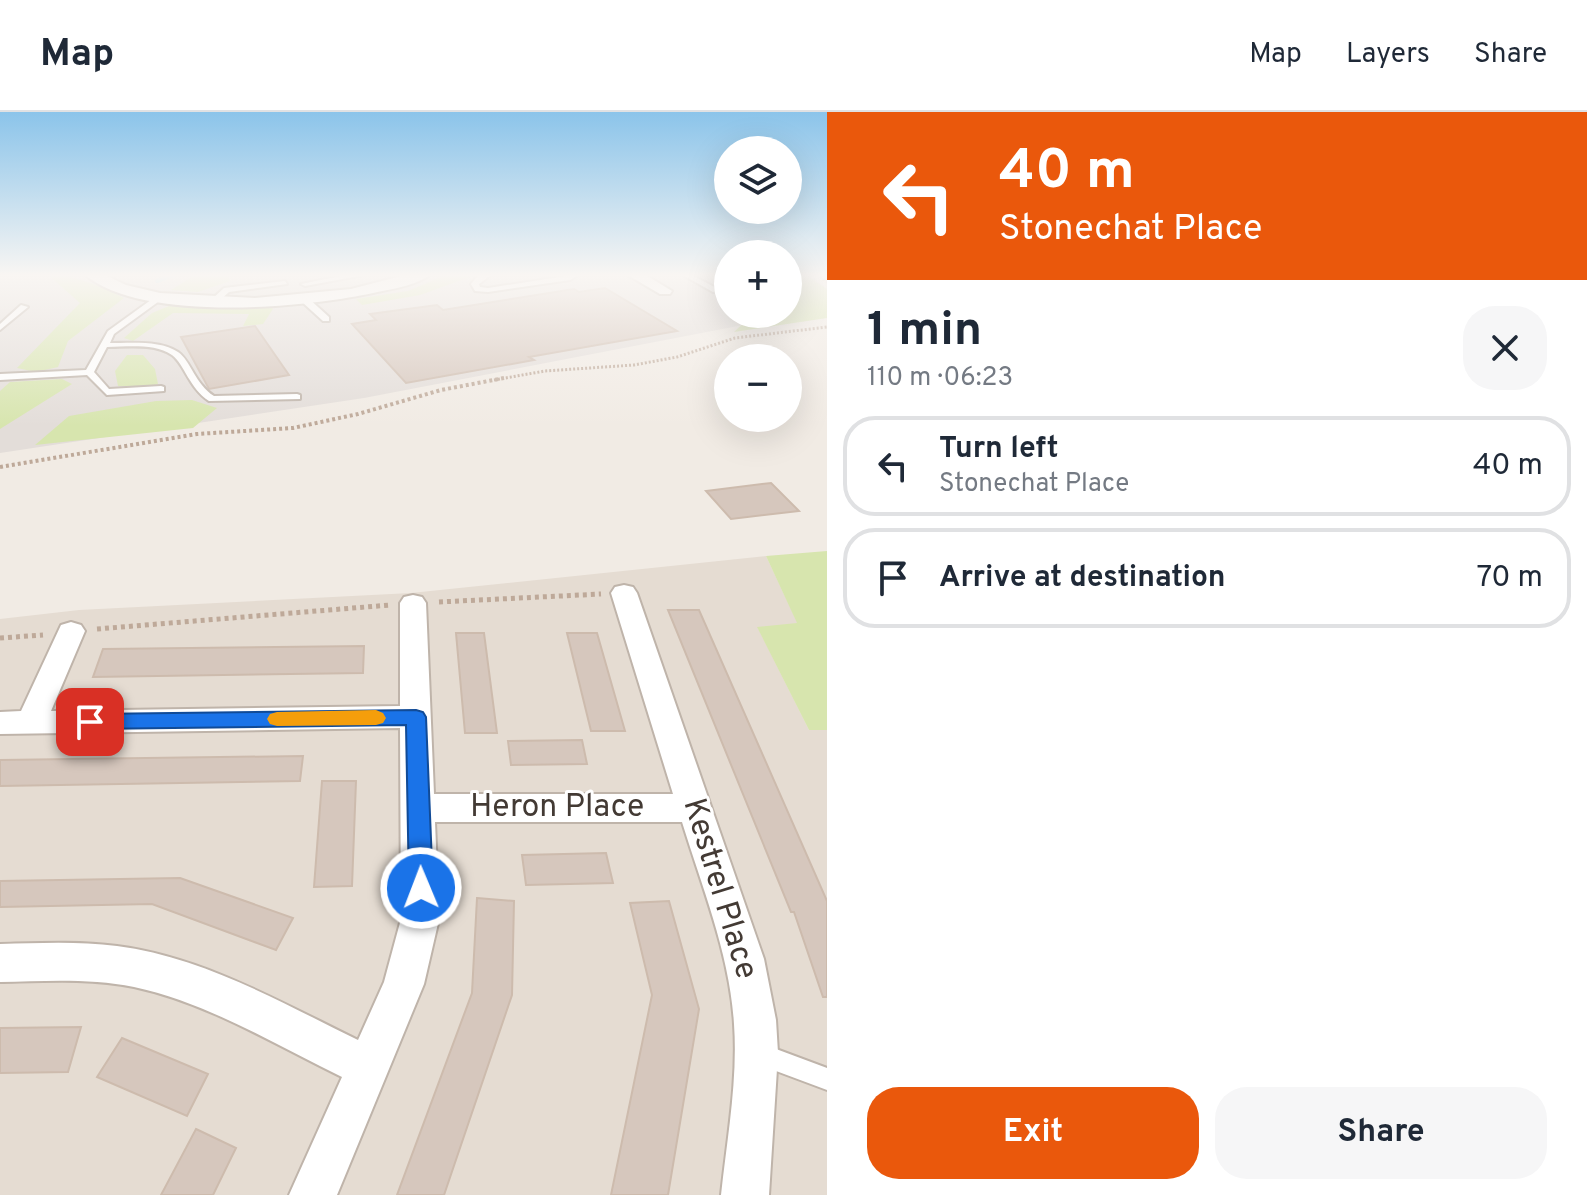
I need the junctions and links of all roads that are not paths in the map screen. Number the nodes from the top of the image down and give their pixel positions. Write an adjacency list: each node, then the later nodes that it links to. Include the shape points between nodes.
1 (123, 325): 2 (lane)
2 (103, 345): 3 (lane); 6 (lane, via 149,345 176,354 201,392 212,399)
3 (89, 372): 4 (lane); 5 (lane, via 107,392)
4 (0, 377)
5 (161, 389)
6 (297, 397)
7 (624, 593): 14 (street, Kestrel Place)
8 (413, 603): 10 (street)
9 (71, 631): 11 (street)
10 (416, 717): 11 (street); 13 (street)
11 (31, 722): 12 (street)
12 (0, 723)
13 (419, 808): 14 (street, Heron Place); 17 (street, via 421,888 413,952)
14 (695, 808): 16 (street, Kestrel Place, via 744,959)
15 (0, 963): 17 (street, via 104,964 171,978)
16 (757, 1053): 18 (lane); 20 (street, Kestrel Place)
17 (368, 1067): 19 (street)
18 (827, 1079)
19 (313, 1195)
20 (745, 1195)

